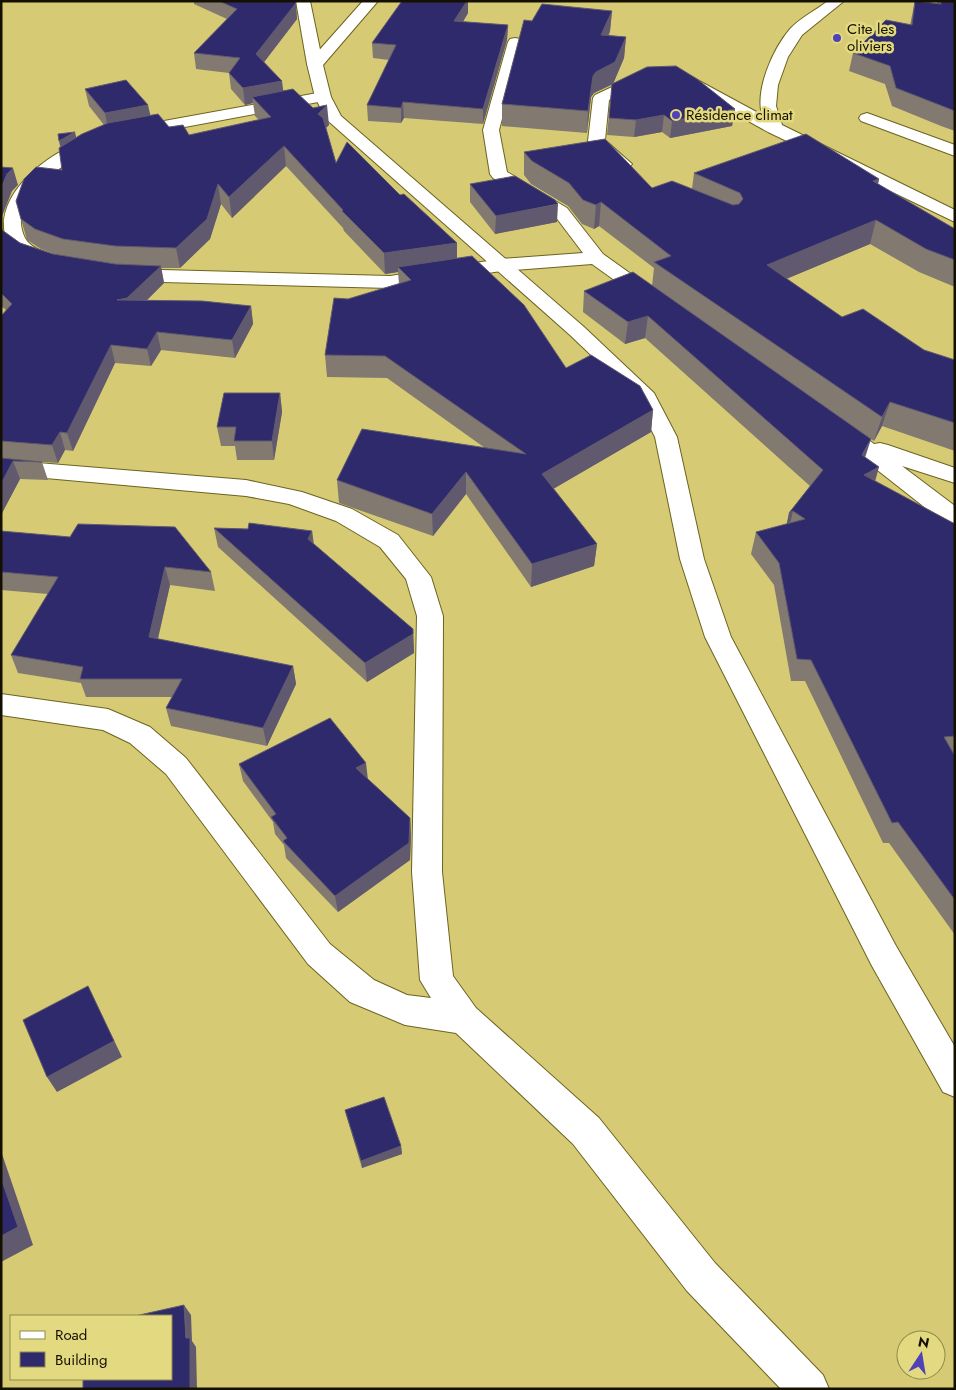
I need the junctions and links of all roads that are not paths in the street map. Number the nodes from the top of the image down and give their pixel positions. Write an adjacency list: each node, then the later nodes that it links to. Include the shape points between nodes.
1 (303, 1): 5 (street)
2 (371, 1): 5 (street)
3 (837, 1): 8 (street, via 796,32 780,57 770,85 768,106)
4 (515, 42): 12 (street, via 491,130 499,174 561,212)
5 (315, 64): 6 (street)
6 (323, 97): 13 (street, via 334,119); 14 (street, via 113,136 80,148 45,170 20,196 11,221 16,243 33,255)
7 (867, 118): 9 (street)
8 (774, 128): 10 (street, via 678,76 642,77 601,98 596,141); 11 (street)
9 (955, 151)
10 (636, 175)
11 (955, 217)
12 (596, 258): 13 (street); 16 (street)
13 (501, 265): 15 (street, via 390,282); 24 (street, via 643,393 666,436 692,558 718,637 884,956)
14 (65, 266)
15 (111, 273)
16 (668, 308)
17 (819, 415): 18 (street)
18 (859, 443): 20 (street); 21 (street)
19 (1, 467): 23 (street, via 246,488 294,497 344,515 388,541 418,577 430,616 427,872 437,980)
20 (955, 476)
21 (955, 518)
22 (1, 704): 23 (street, via 108,720 140,735 176,766 319,954 362,991 405,1010)
23 (464, 1019): 25 (street, via 586,1131 701,1277)
24 (955, 1080)
25 (810, 1389)

